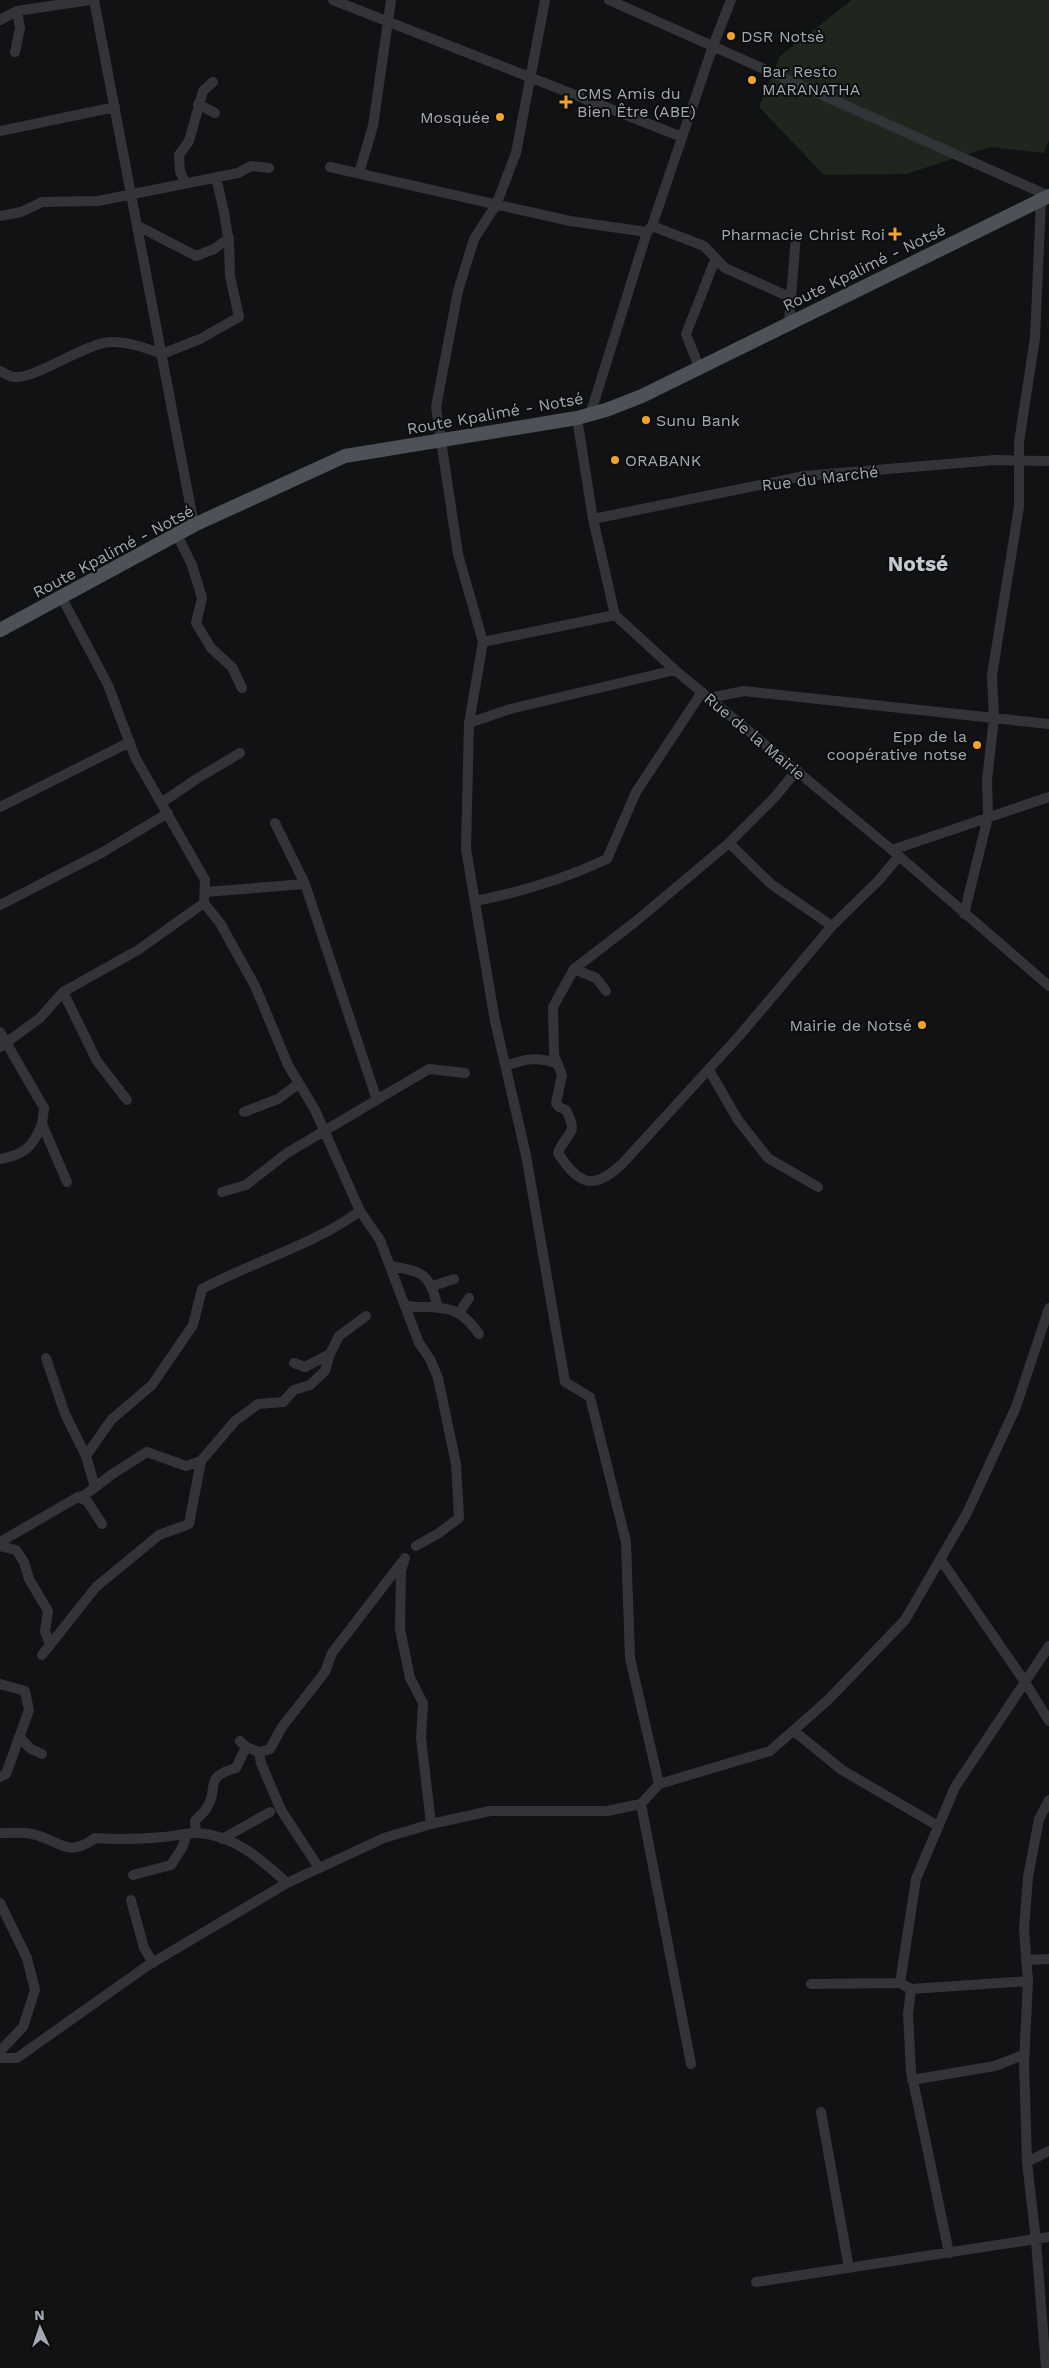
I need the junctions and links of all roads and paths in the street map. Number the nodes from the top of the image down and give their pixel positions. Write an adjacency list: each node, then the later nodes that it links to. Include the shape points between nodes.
1 (90, 0): 8 (street)
2 (94, 0): 16 (street)
3 (333, 0): 9 (street)
4 (391, 0): 9 (street)
5 (545, 0): 13 (street)
6 (609, 0): 11 (street)
7 (732, 0): 11 (street)
8 (17, 11): 10 (street); 12 (street, via 20,28)
9 (387, 21): 13 (street); 22 (street, via 373,126)
10 (1, 22)
11 (713, 46): 19 (street); 26 (street)
12 (15, 52)
13 (529, 76): 19 (street); 27 (street, via 516,153)
14 (213, 82): 15 (street, via 202,91)
15 (198, 104): 17 (street); 24 (street, via 189,141 179,155)
16 (115, 107): 18 (street); 25 (street)
17 (215, 113)
18 (0, 131)
19 (682, 137): 30 (street)
20 (330, 167): 22 (street)
21 (269, 168): 23 (street, via 252,166 238,174)
22 (359, 173): 27 (street)
23 (216, 178): 24 (street); 32 (street)
24 (185, 183): 25 (street)
25 (132, 194): 28 (street, via 98,201 42,202 22,212); 29 (street)
26 (1046, 198): 35 (main road, Route Kpalimé - Notsé); 41 (street, via 1035,338)
27 (496, 206): 30 (street, via 570,221); 40 (street, via 474,239 458,291 436,407)
28 (0, 216)
29 (138, 226): 32 (street, via 196,256); 36 (street)
30 (650, 229): 33 (street, via 704,246); 39 (street)
31 (796, 235): 34 (street)
32 (229, 238): 36 (street, via 230,276 239,317 200,339)
33 (715, 260): 34 (street, via 724,268); 37 (street, via 686,334)
34 (792, 298): 35 (street)
35 (789, 323): 37 (main road, Route Kpalimé - Notsé)
36 (162, 354): 38 (street, via 141,346 105,342 72,353 43,370 14,377); 44 (street)
37 (699, 367): 39 (main road, Route Kpalimé - Notsé, via 642,396)
38 (0, 371)
39 (584, 416): 40 (main road, Route Kpalimé - Notsé); 43 (street)
40 (439, 439): 44 (main road, Route Kpalimé - Notsé, via 345,456); 49 (street, via 458,554)
41 (1019, 460): 42 (street, Rue du Marché); 43 (street, Rue du Marché, via 804,476); 53 (street, via 1019,507 992,675)
42 (1049, 460)
43 (593, 519): 47 (street)
44 (194, 525): 45 (main road, Route Kpalimé - Notsé)
45 (177, 535): 46 (main road, Route Kpalimé - Notsé); 51 (street, via 192,565 202,598 196,623 211,648 232,667)
46 (62, 598): 48 (main road, Route Kpalimé - Notsé); 56 (street, via 108,685)
47 (614, 615): 49 (street); 50 (street, Rue de la Mairie)
48 (0, 630)
49 (484, 642): 54 (street)
50 (675, 670): 52 (street, Rue de la Mairie); 54 (street, via 510,709)
51 (242, 688)
52 (706, 695): 53 (street, via 744,691); 58 (street, Rue de la Mairie); 69 (street, via 636,792 607,859 570,877 514,894)
53 (994, 718): 55 (street); 63 (street, via 987,780)
54 (469, 723): 69 (street, via 466,849)
55 (1049, 724)
56 (130, 742): 60 (street); 61 (street)
57 (240, 753): 60 (street)
58 (797, 770): 65 (street); 66 (street, Rue de la Mairie)
59 (1049, 797): 63 (street)
60 (161, 803): 62 (street)
61 (0, 807)
62 (168, 813): 68 (street, via 205,880); 71 (street, via 103,852)
63 (988, 817): 66 (street); 72 (street)
64 (276, 823): 67 (street)
65 (729, 843): 73 (street, via 771,884); 74 (street)
66 (896, 853): 72 (street, Rue de la Mairie); 73 (street, via 879,880)
67 (305, 884): 68 (street); 86 (street)
68 (205, 892): 70 (street)
69 (475, 901): 81 (street)
70 (204, 903): 77 (street, via 138,950); 84 (street, via 220,924 255,986 288,1065)
71 (0, 905)
72 (964, 914): 75 (street, Rue de la Mairie)
73 (832, 926): 82 (street)
74 (574, 969): 76 (street, via 596,978); 80 (street, via 553,1007 554,1055)
75 (1049, 986)
76 (606, 991)
77 (62, 992): 79 (street, via 40,1018); 85 (street, via 97,1060)
78 (0, 1032): 79 (street)
79 (4, 1045): 88 (street, via 44,1108)
80 (558, 1064): 81 (street, via 541,1058 523,1059); 82 (street, via 562,1075 556,1103 566,1110 572,1134 558,1153 574,1174 598,1182 622,1164)
81 (506, 1066): 128 (street, via 526,1155 565,1382 590,1397 626,1542 630,1658)
82 (709, 1070): 92 (street, via 738,1120 768,1158)
83 (466, 1073): 86 (street, via 429,1069)
84 (299, 1083): 87 (street, via 278,1099); 89 (street)
85 (127, 1100)
86 (377, 1100): 89 (street)
87 (244, 1112)
88 (42, 1124): 90 (street, via 37,1136 19,1156); 91 (street)
89 (324, 1131): 93 (street, via 287,1152 246,1184); 94 (street)
90 (0, 1159)
91 (67, 1182)
92 (818, 1187)
93 (222, 1192)
94 (360, 1211): 95 (street, via 380,1240); 108 (street, via 339,1227 202,1288 193,1325 152,1386 111,1420)
95 (390, 1266): 97 (street, via 419,1272); 99 (street)
96 (454, 1280): 97 (street)
97 (432, 1286): 100 (street)
98 (469, 1298): 101 (street)
99 (405, 1305): 100 (street); 115 (street, via 419,1343 438,1378 456,1464 459,1518)
100 (438, 1308): 101 (street)
101 (459, 1312): 104 (street)
102 (1048, 1314): 116 (street, via 1016,1407 967,1513)
103 (366, 1316): 105 (street, via 339,1336)
104 (479, 1334)
105 (330, 1354): 107 (street, via 306,1367); 109 (street, via 325,1372 310,1385 294,1390 283,1402 258,1404 235,1421)
106 (46, 1358): 108 (street, via 65,1414)
107 (294, 1363)
108 (86, 1456): 110 (street)
109 (202, 1461): 110 (street, via 186,1466 147,1452); 117 (street, via 189,1524 159,1535 96,1587)
110 (95, 1487): 111 (street)
111 (78, 1497): 112 (street, via 88,1500); 113 (street)
112 (102, 1524)
113 (0, 1542)
114 (0, 1546): 117 (street, via 16,1550 24,1562 29,1579 48,1611 45,1631)
115 (416, 1546)
116 (940, 1560): 120 (street); 123 (street, via 906,1620)
117 (50, 1645): 119 (street)
118 (1049, 1646): 120 (street)
119 (42, 1655)
120 (1025, 1682): 122 (street); 133 (street, via 955,1787)
121 (0, 1684): 124 (street, via 25,1691 29,1710)
122 (1049, 1721)
123 (794, 1731): 128 (street, via 758,1756); 133 (street, via 842,1770)
124 (19, 1737): 126 (street, via 31,1749); 127 (street, via 6,1774)
125 (259, 1752): 132 (street, via 270,1749 287,1719 325,1672 332,1652 405,1558 401,1571 400,1628 410,1678 423,1704 421,1738); 135 (street, via 243,1744 236,1768 221,1772 215,1778 206,1809 195,1820); 139 (street, via 281,1810)
126 (42, 1754)
127 (0, 1777)
128 (659, 1784): 130 (street)
129 (1049, 1800): 145 (street, via 1039,1819 1028,1877 1024,1929)
130 (641, 1804): 132 (street, via 607,1812 490,1811); 154 (street)
131 (270, 1812): 137 (street)
132 (431, 1824): 139 (street, via 384,1838)
133 (938, 1826): 148 (street, via 916,1879)
134 (0, 1833): 136 (street, via 32,1834 70,1848 82,1847 95,1838)
135 (192, 1834): 136 (street); 137 (street); 138 (street)
136 (166, 1837): 138 (street)
137 (222, 1839): 141 (street, via 242,1846)
138 (179, 1853): 140 (street, via 171,1865)
139 (319, 1868): 141 (street)
140 (133, 1875)
141 (287, 1883): 146 (street)
142 (131, 1900): 146 (street, via 144,1948)
143 (0, 1903): 151 (street, via 27,1958 35,1990 23,2027)
144 (1049, 1959): 145 (street)
145 (1026, 1960): 147 (street)
146 (153, 1963): 153 (street, via 17,2058)
147 (1028, 1980): 150 (street); 152 (street)
148 (900, 1983): 149 (street); 150 (street)
149 (811, 1984)
150 (911, 1989): 155 (street, via 908,2014)
151 (0, 2051)
152 (1025, 2054): 155 (street, via 995,2066); 158 (street)
153 (0, 2058)
154 (691, 2064)
155 (912, 2080): 161 (street)
156 (821, 2112): 162 (street)
157 (1049, 2150): 158 (street)
158 (1026, 2162): 160 (street)
159 (1049, 2237): 160 (street)
160 (1036, 2241): 161 (street); 164 (street)
161 (949, 2253): 162 (street)
162 (849, 2268): 163 (street)
163 (756, 2282)
164 (1046, 2347): 165 (street)
165 (1046, 2368)

